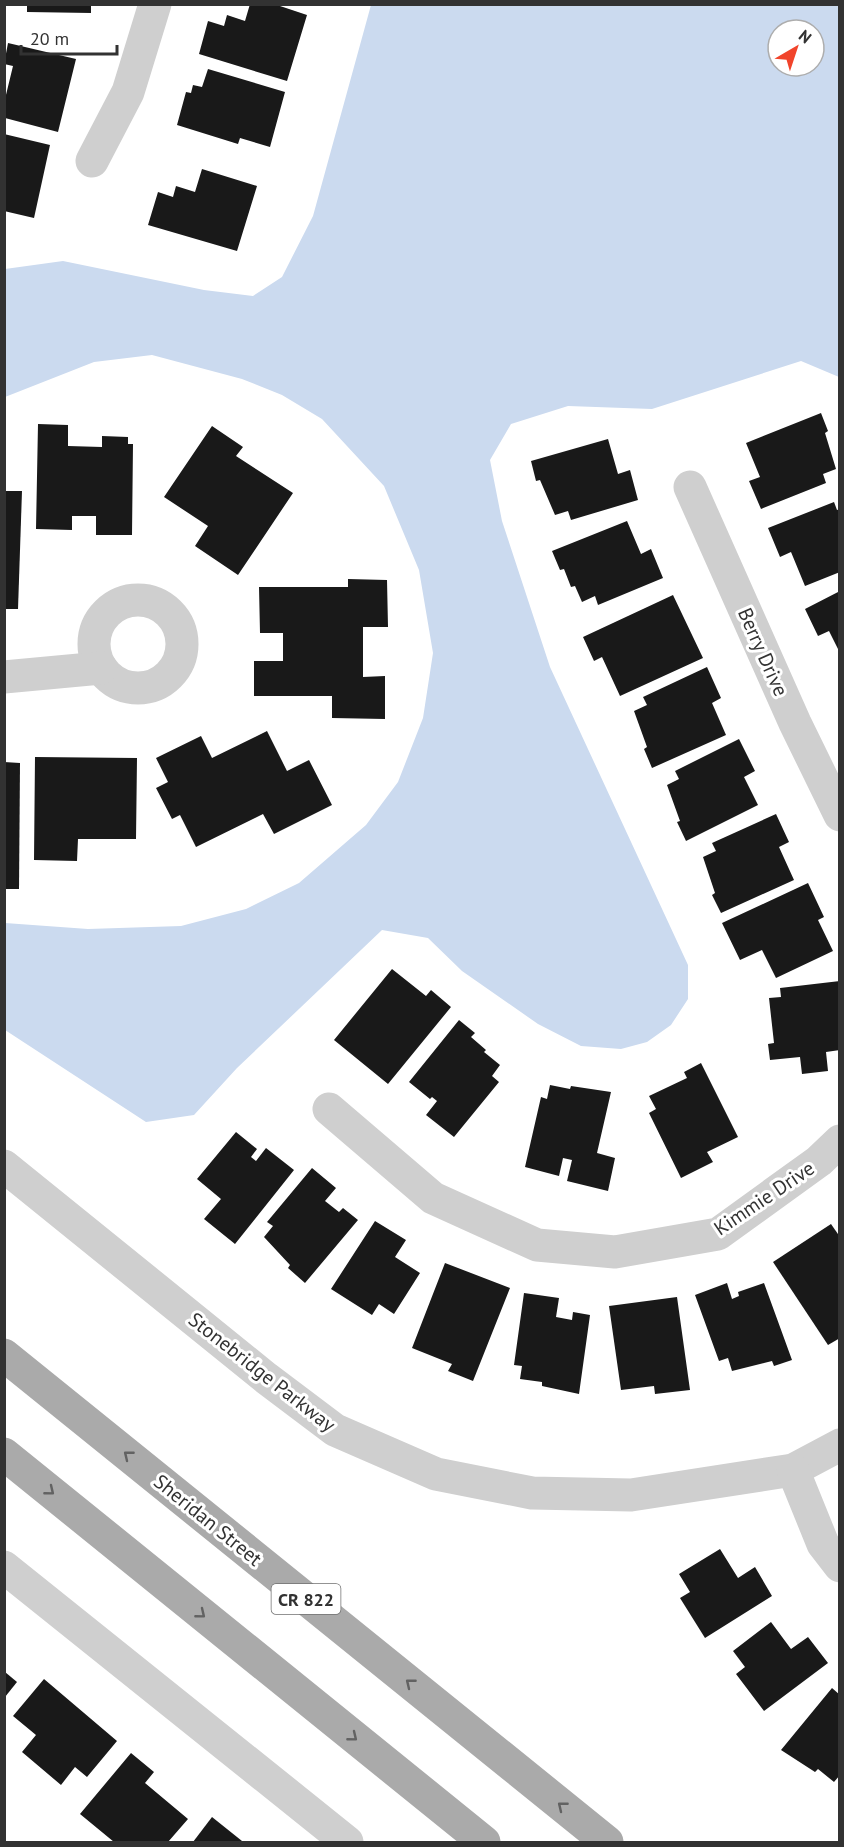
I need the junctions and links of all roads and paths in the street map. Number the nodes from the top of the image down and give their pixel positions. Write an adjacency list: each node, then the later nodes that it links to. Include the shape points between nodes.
1 (155, 4): 2 (street, via 128,92)
2 (92, 161)
3 (690, 488): 6 (street, Berry Drive)
4 (101, 668): 5 (street)
5 (4, 677)
6 (840, 815)
7 (329, 1109): 8 (street, Kimmie Drive, via 433,1198 537,1245 615,1252 718,1234 819,1161)
8 (840, 1141)
9 (4, 1166): 13 (street, Stonebridge Parkway, via 335,1431 436,1474 532,1493 631,1495)
10 (4, 1355): 18 (main road, Sheridan Street / CR 822, one-way to 10)
11 (840, 1445): 13 (street, Stonebridge Parkway)
12 (4, 1454): 17 (main road, one-way to 17)
13 (793, 1470): 14 (street, via 823,1544)
14 (840, 1566)
15 (4, 1567): 16 (street)
16 (348, 1842)
17 (484, 1842)
18 (607, 1842)

